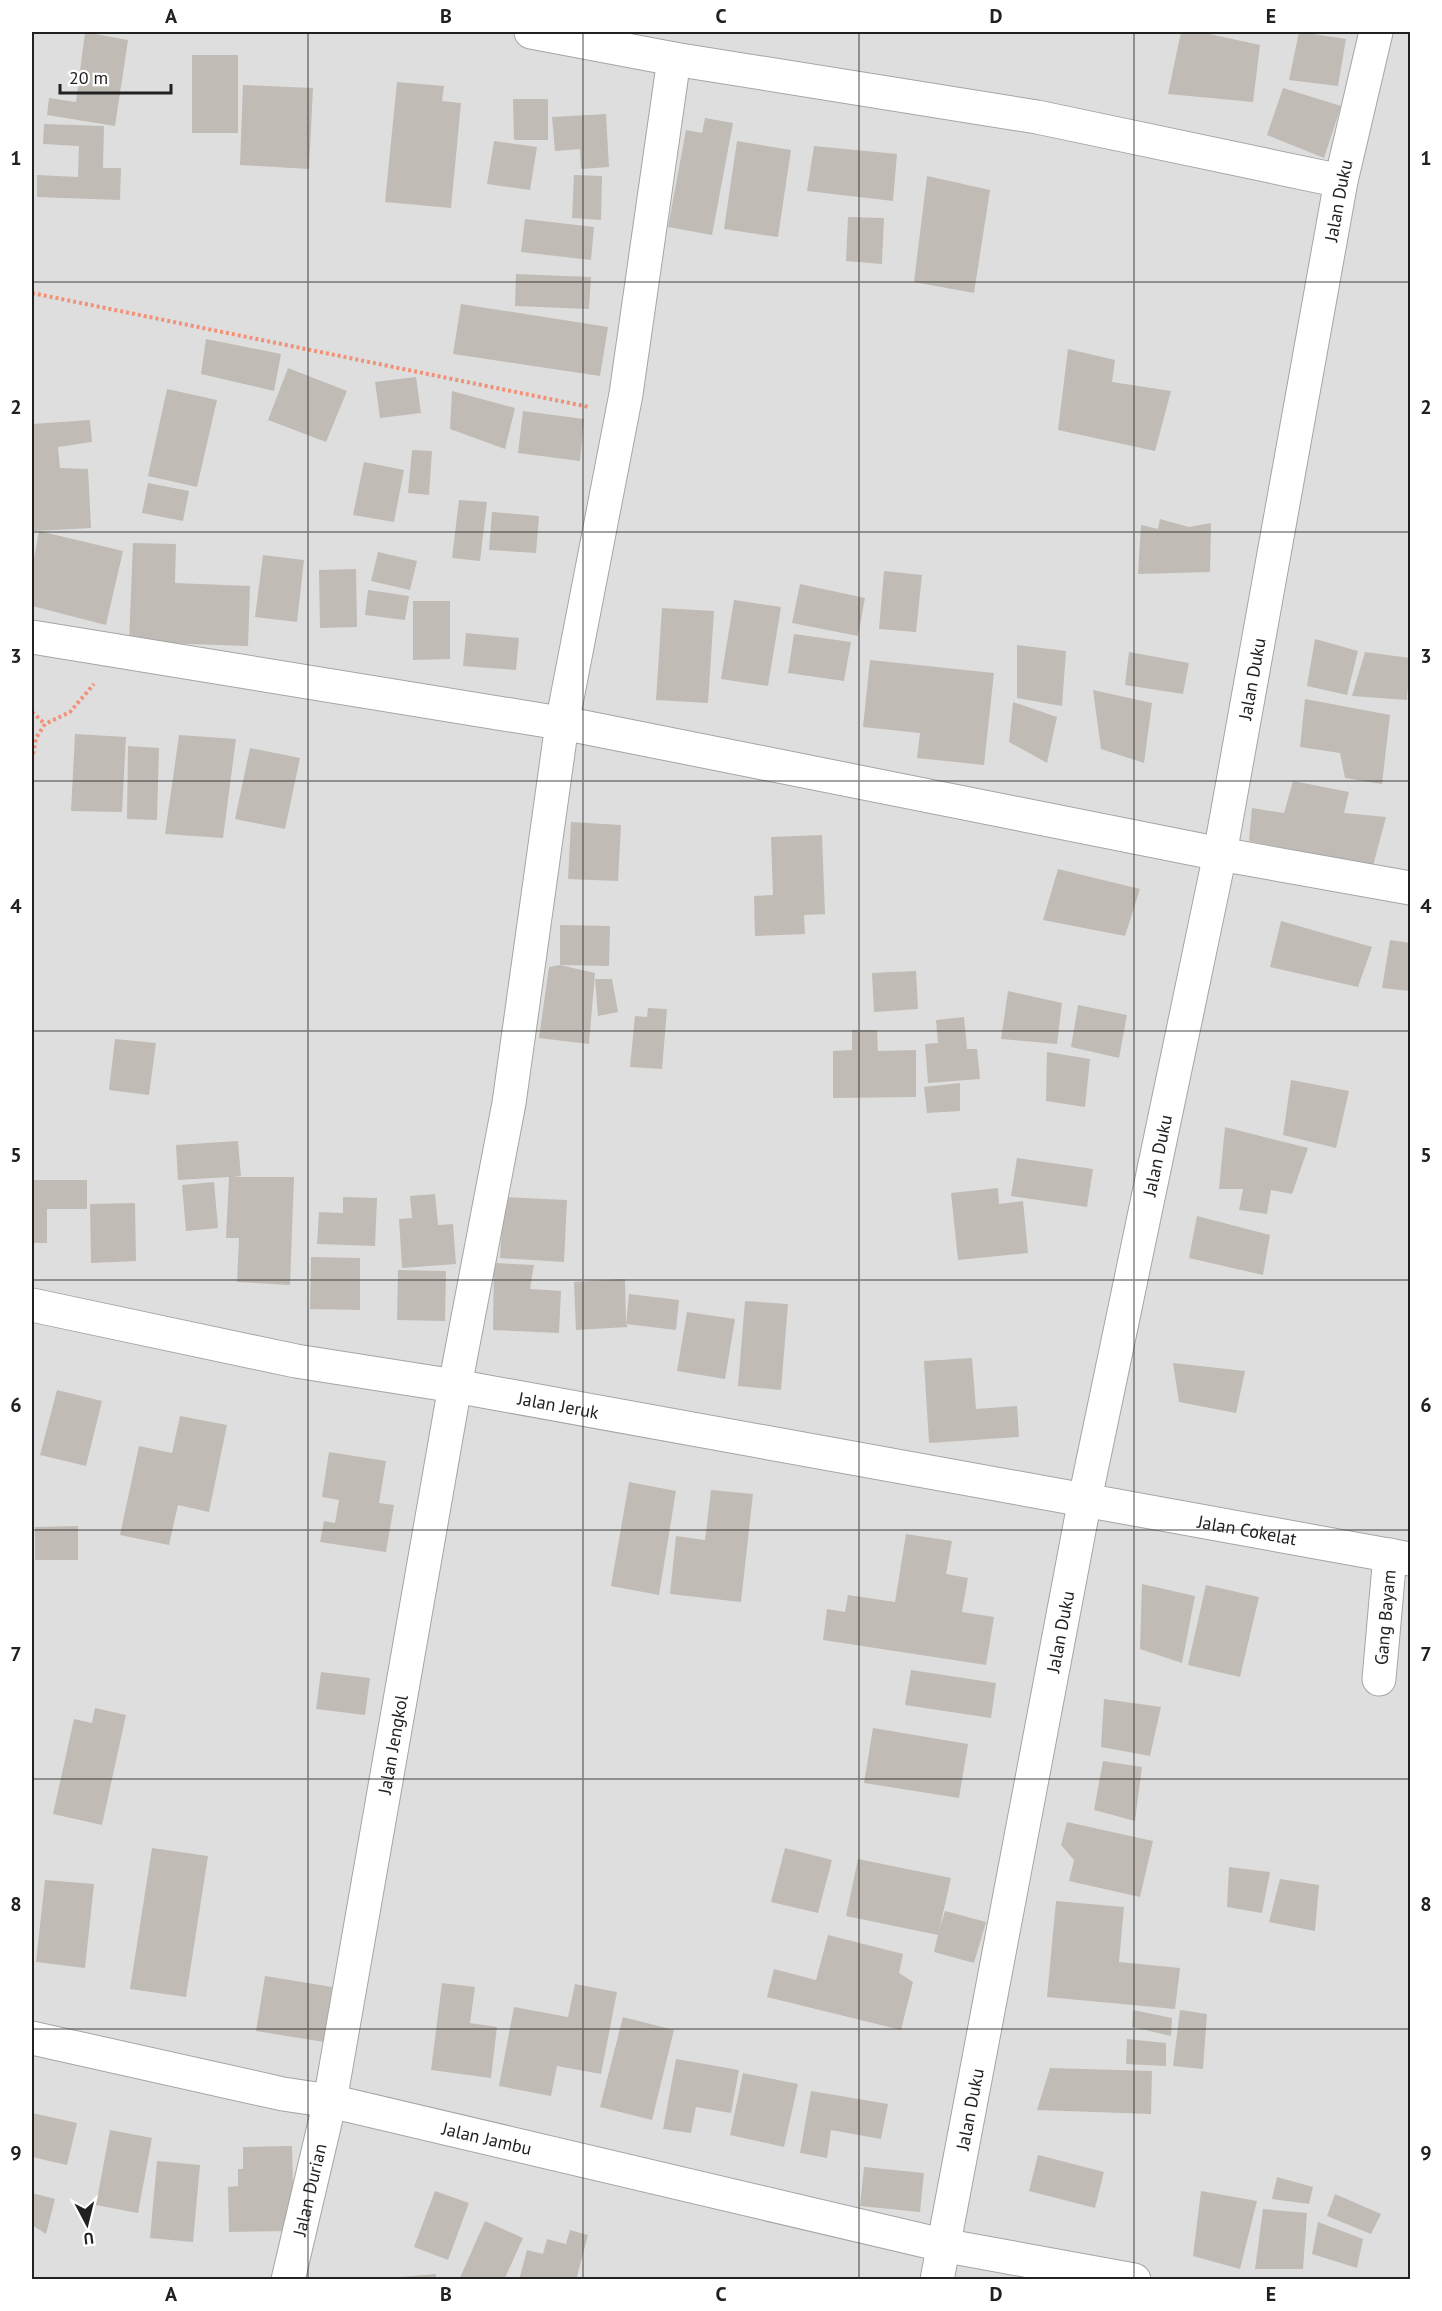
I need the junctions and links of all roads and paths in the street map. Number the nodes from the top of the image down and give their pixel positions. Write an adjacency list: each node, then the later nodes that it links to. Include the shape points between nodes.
1 (531, 32): 3 (street)
2 (1376, 32): 4 (street, Jalan Duku)
3 (674, 59): 4 (street, via 1037,117); 6 (street, Jalan Jengkol)
4 (1341, 181): 13 (street, Jalan Duku)
5 (32, 293): 6 (path)
6 (622, 414): 11 (street, Jalan Jengkol)
7 (32, 637): 8 (street)
8 (117, 652): 10 (path, via 70,712); 11 (street)
9 (32, 712): 10 (path)
10 (45, 724): 12 (path, via 36,738)
11 (562, 724): 13 (street); 16 (street, Jalan Jengkol, via 509,1103)
12 (32, 760)
13 (1220, 854): 14 (street); 17 (street, Jalan Duku)
14 (1410, 888)
15 (32, 1305): 16 (street, Jalan Jeruk, via 296,1361)
16 (455, 1386): 17 (street, Jalan Jeruk); 21 (street, Jalan Jengkol)
17 (1085, 1499): 18 (street, Jalan Cokelat); 22 (street, Jalan Duku)
18 (1400, 1557): 19 (street, Gang Bayam)
19 (1379, 1679)
20 (32, 2038): 21 (street, Jalan Jambu)
21 (330, 2101): 22 (street, Jalan Jambu); 23 (street, Jalan Durian)
22 (942, 2245): 24 (street, Jalan Duku); 25 (street, Jalan Jambu)
23 (288, 2280)
24 (937, 2280)
25 (1134, 2280)

